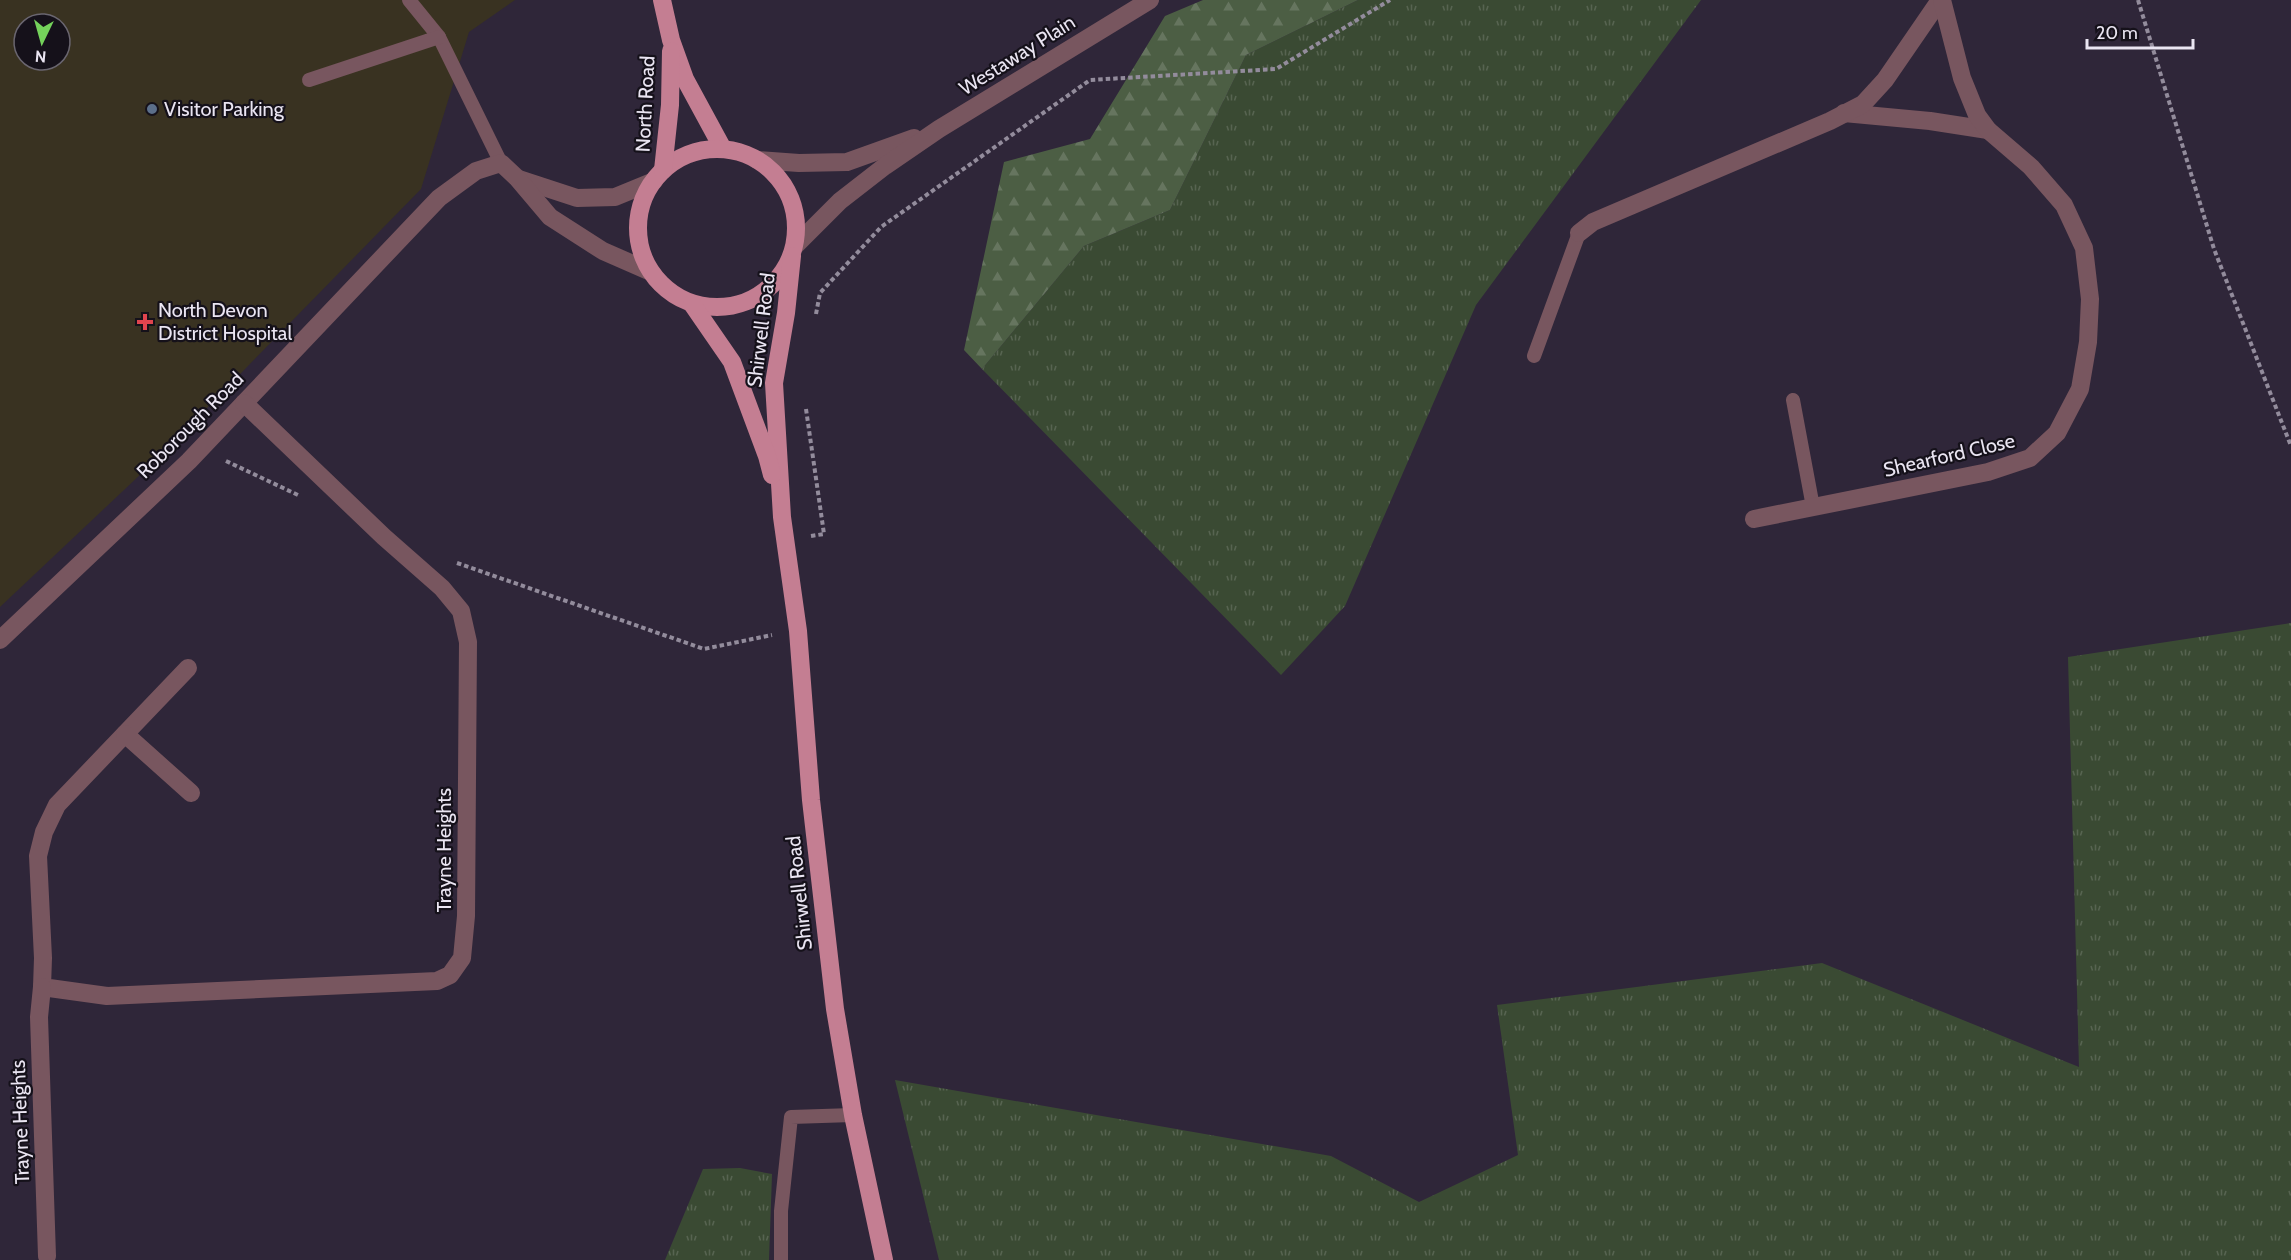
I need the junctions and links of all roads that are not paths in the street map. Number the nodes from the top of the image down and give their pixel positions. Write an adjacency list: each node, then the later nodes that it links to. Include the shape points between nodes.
1 (409, 0): 5 (lane)
2 (662, 0): 6 (main road, North Road)
3 (1150, 0): 9 (street, Westaway Plain)
4 (1941, 0): 8 (street, via 1885,80 1863,104); 10 (street, Shearford Close, via 1962,78 1977,115)
5 (439, 37): 7 (lane); 13 (lane)
6 (671, 40): 11 (main road, North Road, via 685,79); 14 (main road, North Road, via 670,105)
7 (309, 80)
8 (1845, 113): 10 (street); 16 (street, via 1593,222)
9 (939, 129): 12 (street, Westaway Plain, via 847,162); 17 (street, Westaway Plain, via 840,201)
10 (1988, 130): 23 (street, Shearford Close, via 2031,166 2064,205 2084,248 2090,298 2080,390 2057,433 2030,458 1988,472)
11 (723, 149): 12 (main road); 14 (main road, via 681,158)
12 (757, 160): 17 (main road, via 771,169 790,197 797,230)
13 (501, 163): 15 (street); 22 (street, Roborough Road, via 476,171 439,198)
14 (658, 176): 15 (street, via 615,197 577,198); 18 (main road, via 645,195 638,226)
15 (517, 178): 18 (street, via 550,218 603,251)
16 (1579, 233): 20 (lane)
17 (793, 251): 19 (main road, via 782,274 752,300 732,306); 24 (main road, Shirwell Road, via 774,383)
18 (651, 272): 19 (main road, via 662,285)
19 (692, 304): 24 (main road, Shirwell Road, via 732,362 767,456)
20 (1534, 356)
21 (1793, 400): 23 (lane)
22 (244, 403): 26 (street, Roborough Road); 30 (street, Trayne Heights, via 442,588 461,611 468,642 466,916 462,958 450,975 437,981 107,996)
23 (1813, 507): 25 (street, Shearford Close)
24 (782, 517): 31 (main road, Shirwell Road, via 798,631 835,1009)
25 (1754, 519)
26 (0, 640)
27 (188, 668): 28 (street, Trayne Heights)
28 (125, 735): 29 (street); 30 (street, Trayne Heights, via 57,806 44,832 38,856)
29 (191, 793)
30 (42, 987): 32 (street, Trayne Heights, via 39,1017)
31 (853, 1114): 33 (lane, via 791,1118 781,1211); 34 (main road, Shirwell Road)
32 (47, 1256)
33 (781, 1260)
34 (884, 1260)

